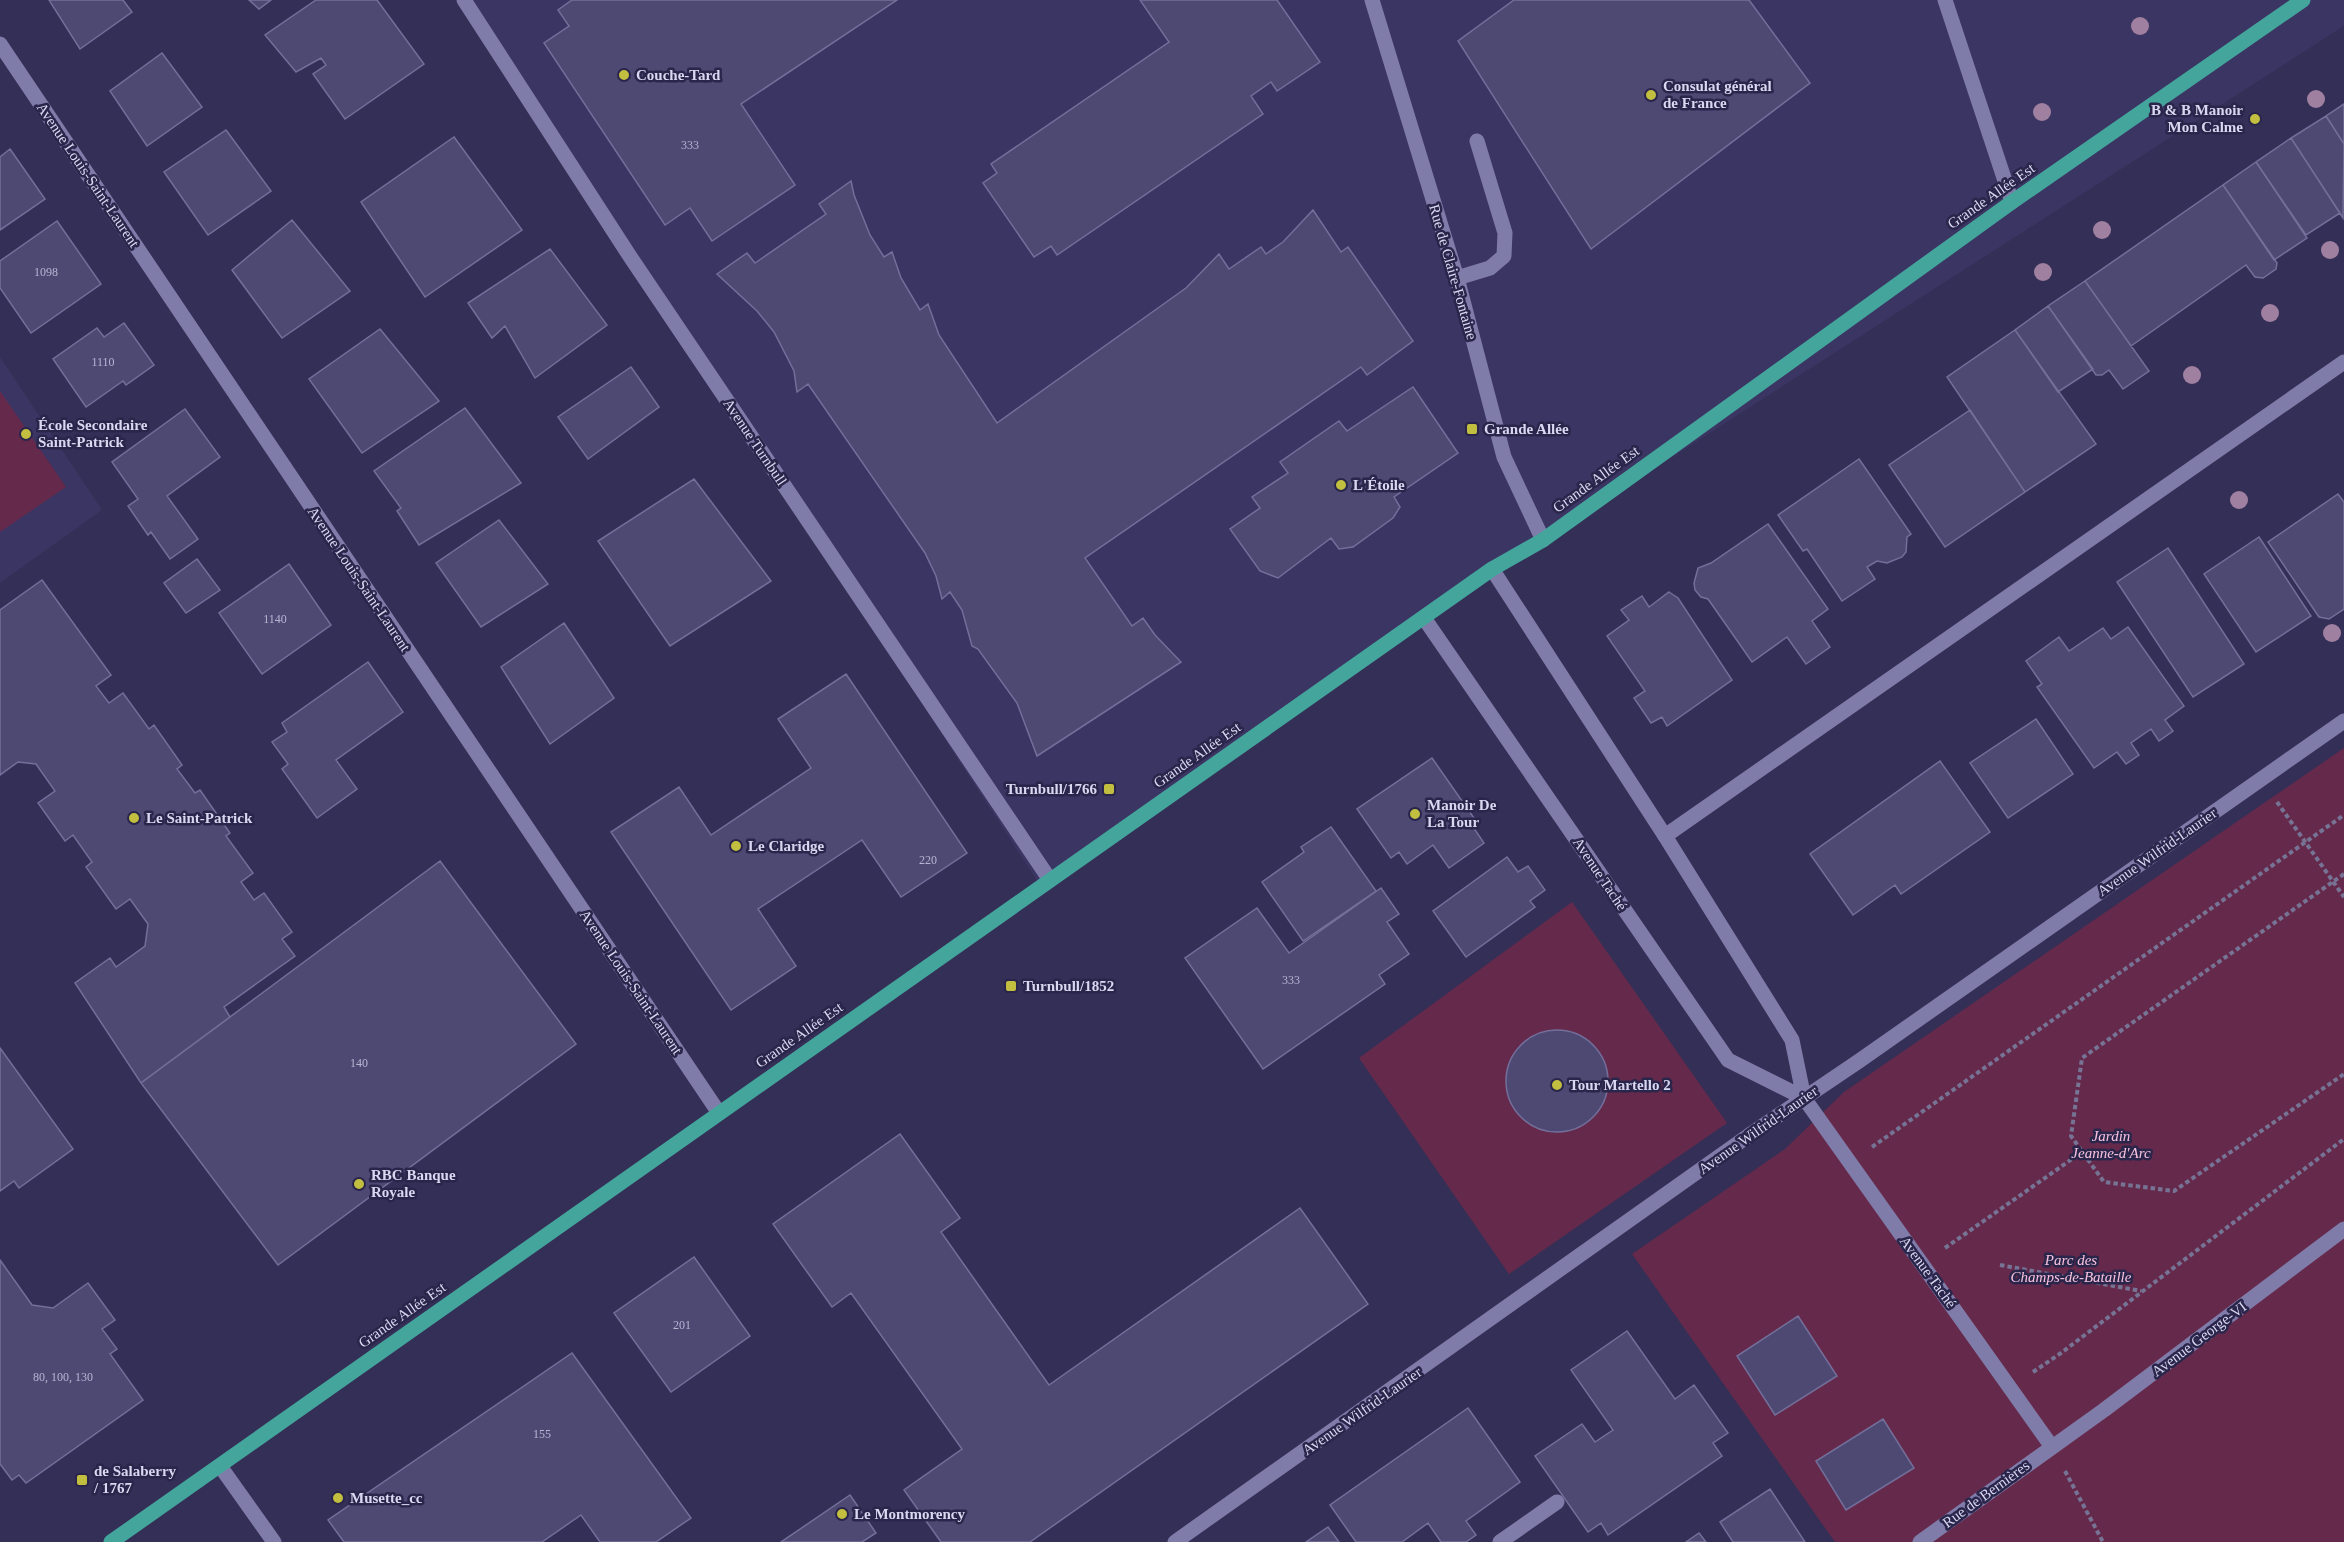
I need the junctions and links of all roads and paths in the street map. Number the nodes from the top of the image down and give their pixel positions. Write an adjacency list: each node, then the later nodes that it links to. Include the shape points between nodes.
1 (464, 0): 19 (street, Avenue Turnbull, via 631,258)
2 (1372, 0): 8 (street, Rue de Claire-Fontaine)
3 (1945, 0): 7 (street)
4 (2303, 0): 7 (main road, Grande Allée Est)
5 (0, 44): 24 (street, Avenue Louis-Saint-Laurent)
6 (1477, 141): 8 (street, via 1505,233 1504,256 1490,268)
7 (2012, 202): 10 (main road, Grande Allée Est)
8 (1457, 278): 10 (street, Rue de Claire-Fontaine, via 1504,457)
9 (2344, 362): 16 (street)
10 (1543, 540): 11 (main road, Grande Allée Est)
11 (1492, 568): 12 (main road, Grande Allée Est); 16 (street, Avenue Taché)
12 (1424, 618): 19 (main road, Grande Allée Est); 23 (street, Avenue Taché, via 1728,1060)
13 (2344, 721): 14 (street, Avenue Wilfrid-Laurier)
14 (2261, 779): 17 (path); 23 (street, Avenue Wilfrid-Laurier)
15 (2344, 815): 17 (path)
16 (1665, 836): 23 (street, Avenue Taché, via 1792,1040)
17 (2306, 842): 20 (path); 27 (path)
18 (2344, 874): 20 (path)
19 (1050, 880): 24 (main road, Grande Allée Est)
20 (2333, 882): 21 (path); 26 (path, via 2082,1058 2071,1136)
21 (2344, 897)
22 (2344, 1074): 26 (path, via 2174,1191 2104,1182)
23 (1804, 1098): 27 (street, Avenue Taché); 39 (street, Avenue Wilfrid-Laurier)
24 (719, 1113): 34 (main road, Grande Allée Est)
25 (2344, 1139): 31 (path)
26 (2082, 1152): 29 (path)
27 (1850, 1163): 29 (street, Avenue Taché)
28 (2344, 1229): 33 (street, Avenue George-VI)
29 (1923, 1265): 32 (street, Avenue Taché)
30 (2000, 1265): 31 (path)
31 (2141, 1291): 32 (path)
32 (2011, 1387): 33 (street, Avenue Taché)
33 (2052, 1447): 36 (street, Rue de Bernières); 41 (path)
34 (220, 1466): 37 (main road, Grande Allée Est); 38 (street)
35 (1557, 1502): 40 (street)
36 (1924, 1541)
37 (111, 1542)
38 (274, 1542)
39 (1175, 1542)
40 (1500, 1542)
41 (2103, 1542)

